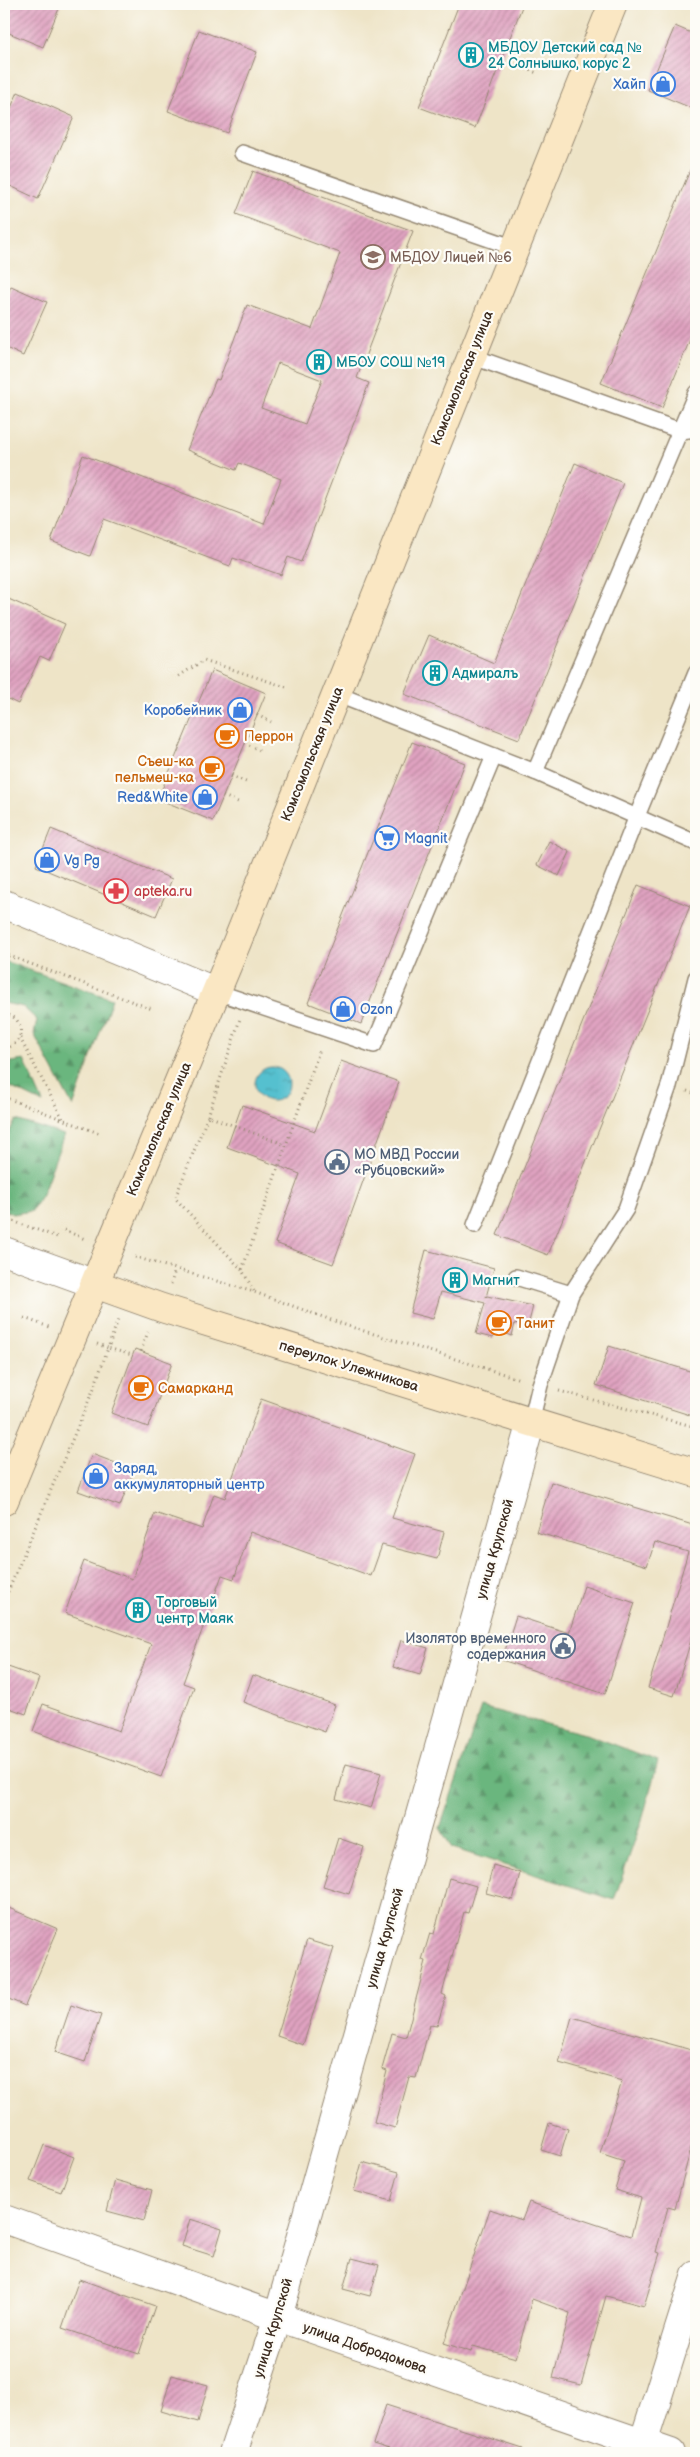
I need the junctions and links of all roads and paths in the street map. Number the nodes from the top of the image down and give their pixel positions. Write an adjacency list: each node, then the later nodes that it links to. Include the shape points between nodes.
1 (613, 4): 5 (main road, Комсомольская улица)
2 (511, 63): 3 (path)
3 (537, 73)
4 (242, 153): 5 (lane)
5 (515, 248): 6 (main road, Комсомольская улица)
6 (471, 356): 9 (lane); 13 (main road, Комсомольская улица)
7 (696, 393): 9 (lane)
8 (696, 429): 9 (lane)
9 (681, 431): 19 (lane)
10 (696, 673): 24 (lane)
11 (179, 676): 12 (path, via 204,660)
12 (286, 687)
13 (336, 694): 18 (lane); 29 (main road, Комсомольская улица)
14 (257, 716): 15 (path)
15 (271, 722)
16 (245, 743): 17 (path)
17 (259, 750)
18 (494, 756): 19 (lane); 33 (lane, via 374,1045)
19 (535, 772): 24 (lane)
20 (231, 776): 21 (path)
21 (246, 782)
22 (223, 796): 23 (path)
23 (238, 802)
24 (637, 816): 25 (lane); 42 (lane)
25 (696, 843)
26 (4, 904): 29 (street)
27 (4, 954): 31 (path)
28 (696, 978): 52 (lane, via 669,1086 626,1209)
29 (217, 992): 30 (lane); 45 (main road, Комсомольская улица)
30 (246, 1002): 33 (lane); 37 (path)
31 (152, 1009)
32 (4, 1014): 34 (path, via 19,1022)
33 (327, 1029): 40 (path)
34 (20, 1038): 35 (path, via 12,1046); 38 (path)
35 (4, 1048)
36 (4, 1097): 38 (path)
37 (208, 1116): 40 (path); 48 (path, via 175,1198)
38 (63, 1119): 39 (path)
39 (101, 1134)
40 (286, 1145): 48 (path)
41 (4, 1218): 44 (path)
42 (476, 1225)
43 (64, 1230): 45 (path)
44 (60, 1238)
45 (110, 1249): 47 (path); 50 (main road, Комсомольская улица)
46 (4, 1251): 50 (street, переулок Улежникова)
47 (175, 1270): 51 (path); 53 (path)
48 (242, 1270): 51 (path)
49 (516, 1277): 52 (lane)
50 (95, 1284): 53 (main road, переулок Улежникова); 56 (main road, Комсомольская улица)
51 (254, 1292): 60 (path, via 348,1326)
52 (571, 1294): 60 (lane)
53 (162, 1308): 58 (path, via 154,1331 149,1329); 61 (main road, переулок Улежникова)
54 (24, 1318): 56 (path)
55 (126, 1321): 57 (path, via 119,1318)
56 (73, 1335): 57 (path); 64 (main road, Комсомольская улица)
57 (108, 1348): 59 (path); 65 (path)
58 (141, 1351)
59 (132, 1355)
60 (540, 1385): 61 (lane); 62 (path)
61 (531, 1422): 63 (main road, переулок Улежникова); 68 (street, улица Крупской)
62 (696, 1427)
63 (696, 1473)
64 (4, 1501)
65 (4, 1601)
66 (4, 2219): 68 (street, улица Добродомова)
67 (696, 2276): 69 (street)
68 (278, 2317): 69 (street, улица Добродомова); 70 (street, улица Крупской)
69 (642, 2449): 71 (street, улица Добродомова)
70 (233, 2453)
71 (671, 2453)

